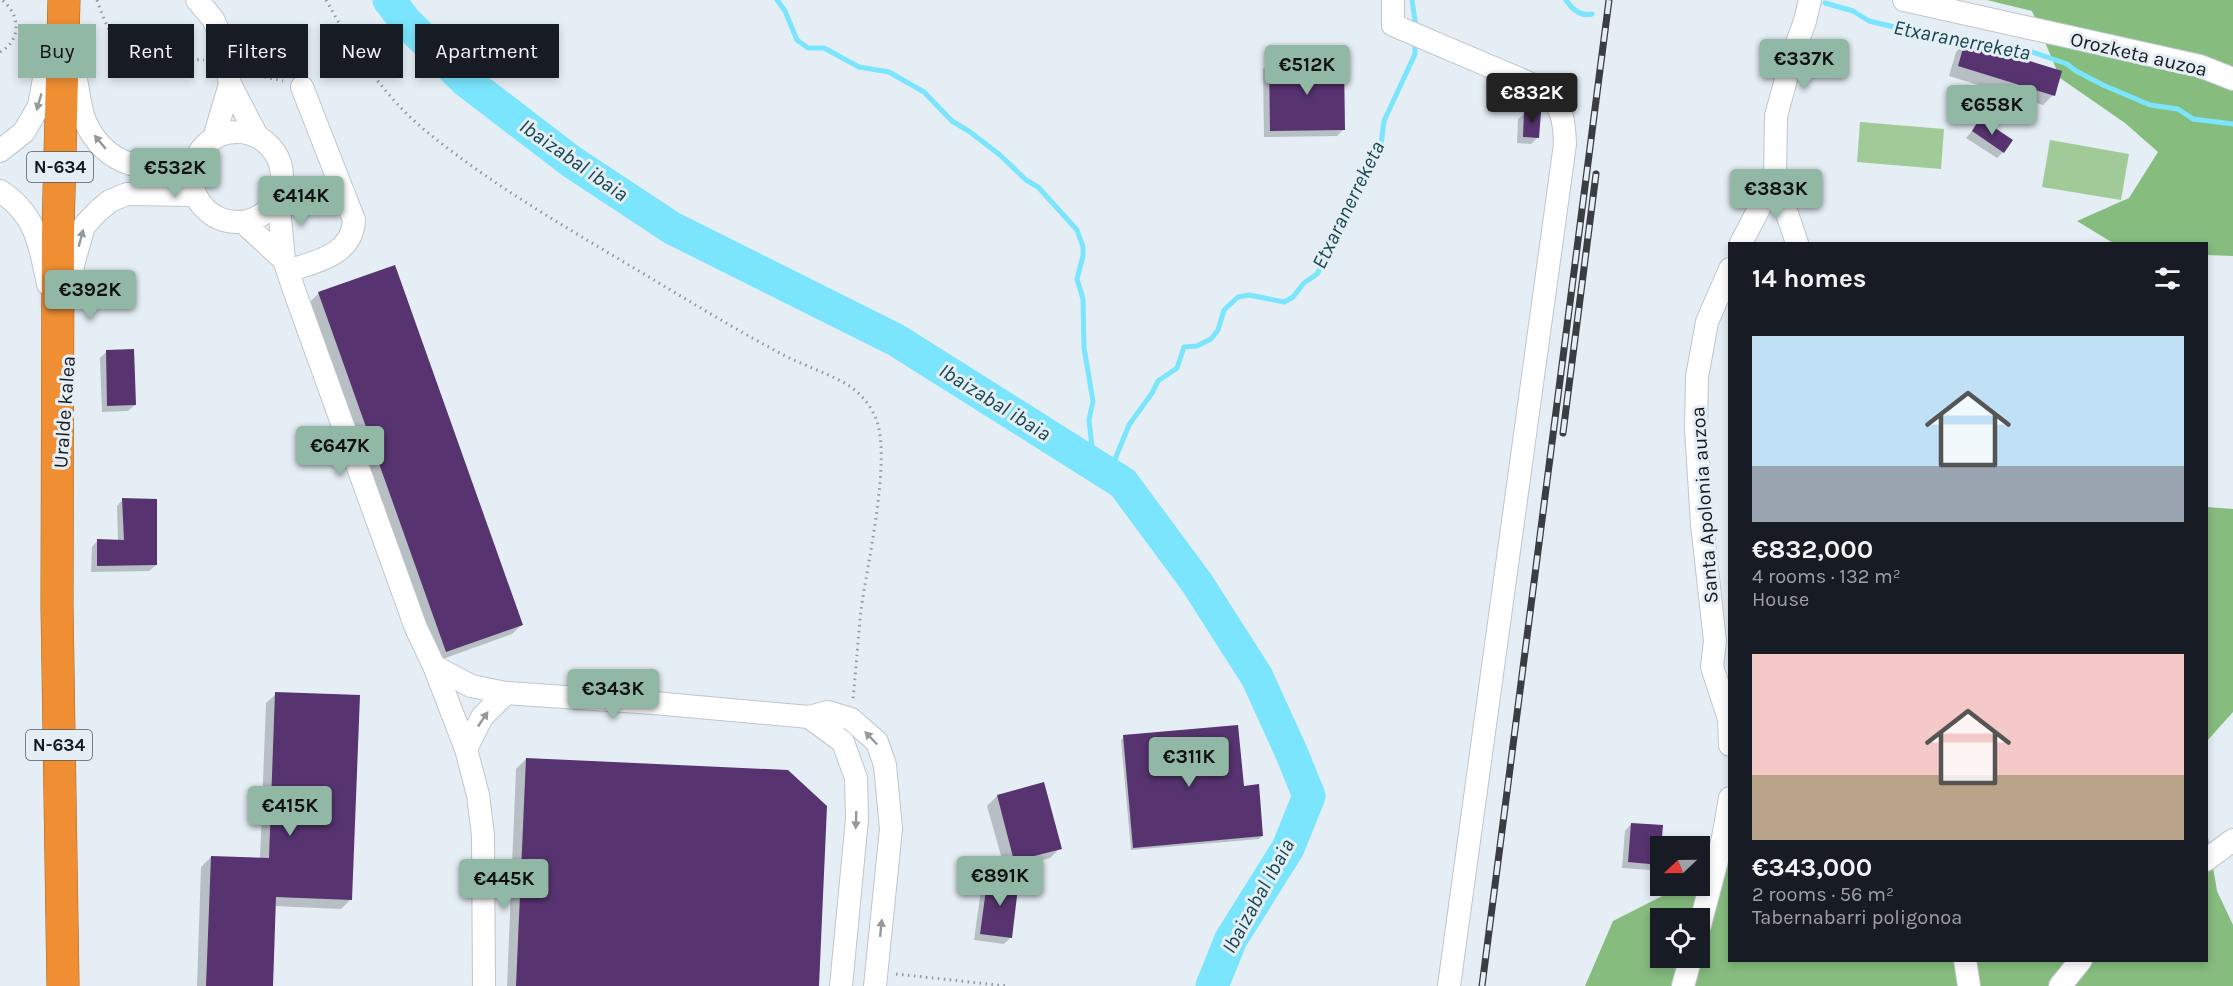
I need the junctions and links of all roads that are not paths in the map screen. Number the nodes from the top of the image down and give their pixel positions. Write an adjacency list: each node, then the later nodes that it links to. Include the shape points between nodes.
1 (197, 0): 6 (street)
2 (1393, 0): 41 (street, via 1393,25 1543,89 1556,102 1564,119 1563,156)
3 (1810, 0): 14 (street, via 1776,116)
4 (1904, 0): 8 (street, Orozketa auzoa, via 2200,66)
5 (64, 2): 12 (street, one-way to 12, via 39,106 24,132); 13 (street, one-way to 5, via 152,169 119,160 100,144 84,120); 23 (highway, N-634)
6 (215, 24)
7 (237, 78): 10 (street); 11 (street)
8 (2233, 79)
9 (292, 84): 21 (street, via 354,220 350,241 332,255)
10 (257, 136): 11 (street, via 229,132); 17 (street, via 273,150 282,169)
11 (214, 138): 13 (street, via 205,144)
12 (0, 151)
13 (192, 167): 16 (street)
14 (1775, 178): 19 (street); 20 (street)
15 (0, 190): 23 (street, via 29,218 40,247)
16 (194, 195): 18 (street, via 214,217); 24 (street, Uralde kalea, one-way to 16, via 73,265 84,226 110,201 128,194)
17 (278, 197): 18 (street, via 270,209); 21 (street)
18 (244, 223): 21 (street)
19 (1742, 242)
20 (1797, 242)
21 (286, 265): 25 (street, via 416,628)
22 (1728, 273): 27 (street, Santa Apolonia auzoa, via 1707,322 1697,377 1696,429 1715,641 1712,667)
23 (58, 329): 24 (highway, N-634)
24 (57, 505): 38 (highway, N-634)
25 (434, 666): 26 (street, via 471,686); 29 (street)
26 (506, 693): 28 (street); 29 (street, one-way to 26, via 482,717)
27 (1728, 716)
28 (809, 717): 37 (street, one-way to 28, via 891,829 885,765 877,742 850,719 828,712); 40 (street, one-way to 40, via 843,742 856,778 857,819)
29 (466, 749): 39 (street, via 483,835)
30 (1728, 809): 33 (street)
31 (2233, 840): 32 (street)
32 (2208, 859)
33 (1704, 908)
34 (1965, 962): 43 (street)
35 (2079, 962): 44 (street)
36 (1688, 968): 42 (street)
37 (875, 979)
38 (63, 986)
39 (484, 986)
40 (841, 986)
41 (1449, 986)
42 (1683, 986)
43 (1969, 986)
44 (2060, 986)

